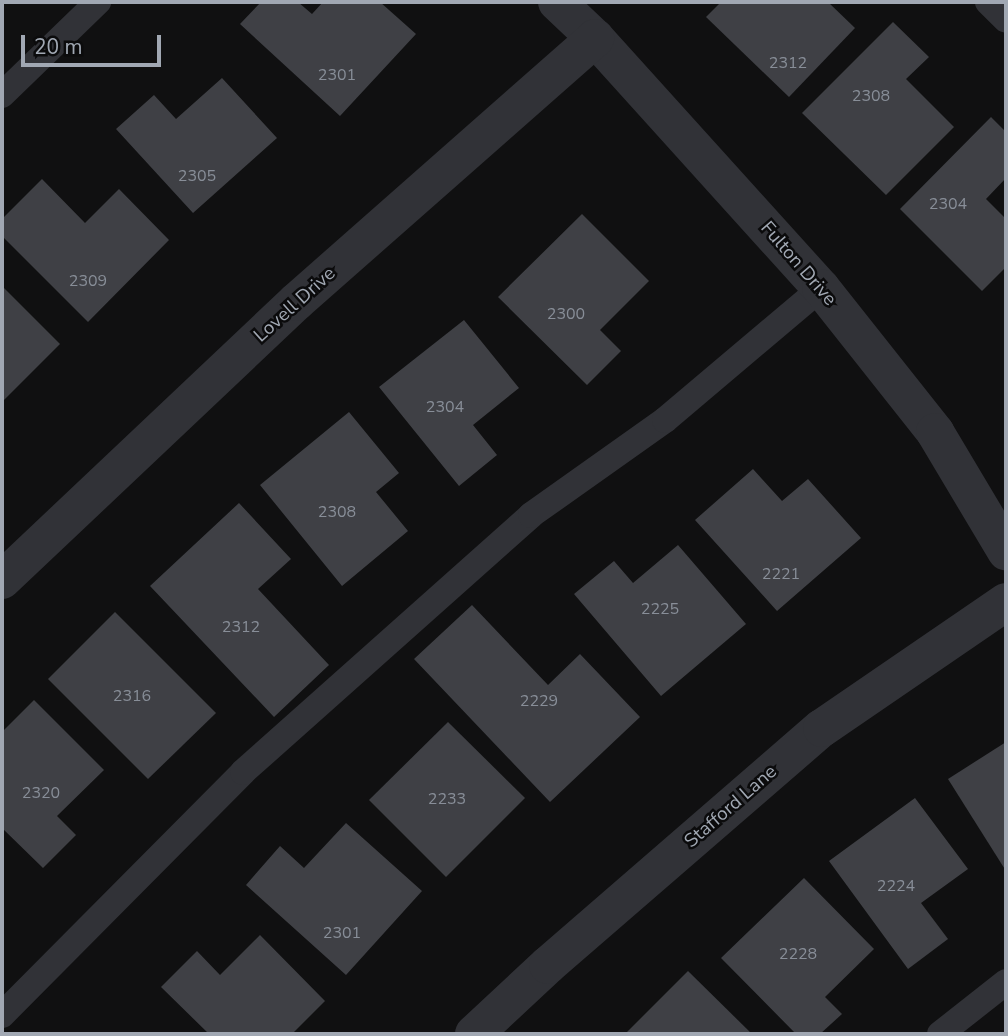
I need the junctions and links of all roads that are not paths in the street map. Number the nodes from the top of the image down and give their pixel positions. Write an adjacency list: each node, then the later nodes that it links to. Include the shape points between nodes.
1 (98, 2): 6 (lane)
2 (557, 2): 5 (street, Fulton Drive)
3 (988, 2): 4 (lane)
4 (1006, 20)
5 (595, 38): 7 (street, Fulton Drive); 9 (street, Lovell Drive, via 296,302)
6 (2, 95)
7 (821, 288): 8 (street, Fulton Drive, via 934,432); 12 (lane, via 665,420 521,524 243,772)
8 (1006, 551)
9 (2, 580)
10 (1006, 602): 13 (street, Stafford Lane, via 822,728)
11 (1006, 982): 14 (lane)
12 (2, 1015)
13 (474, 1034)
14 (940, 1034)

